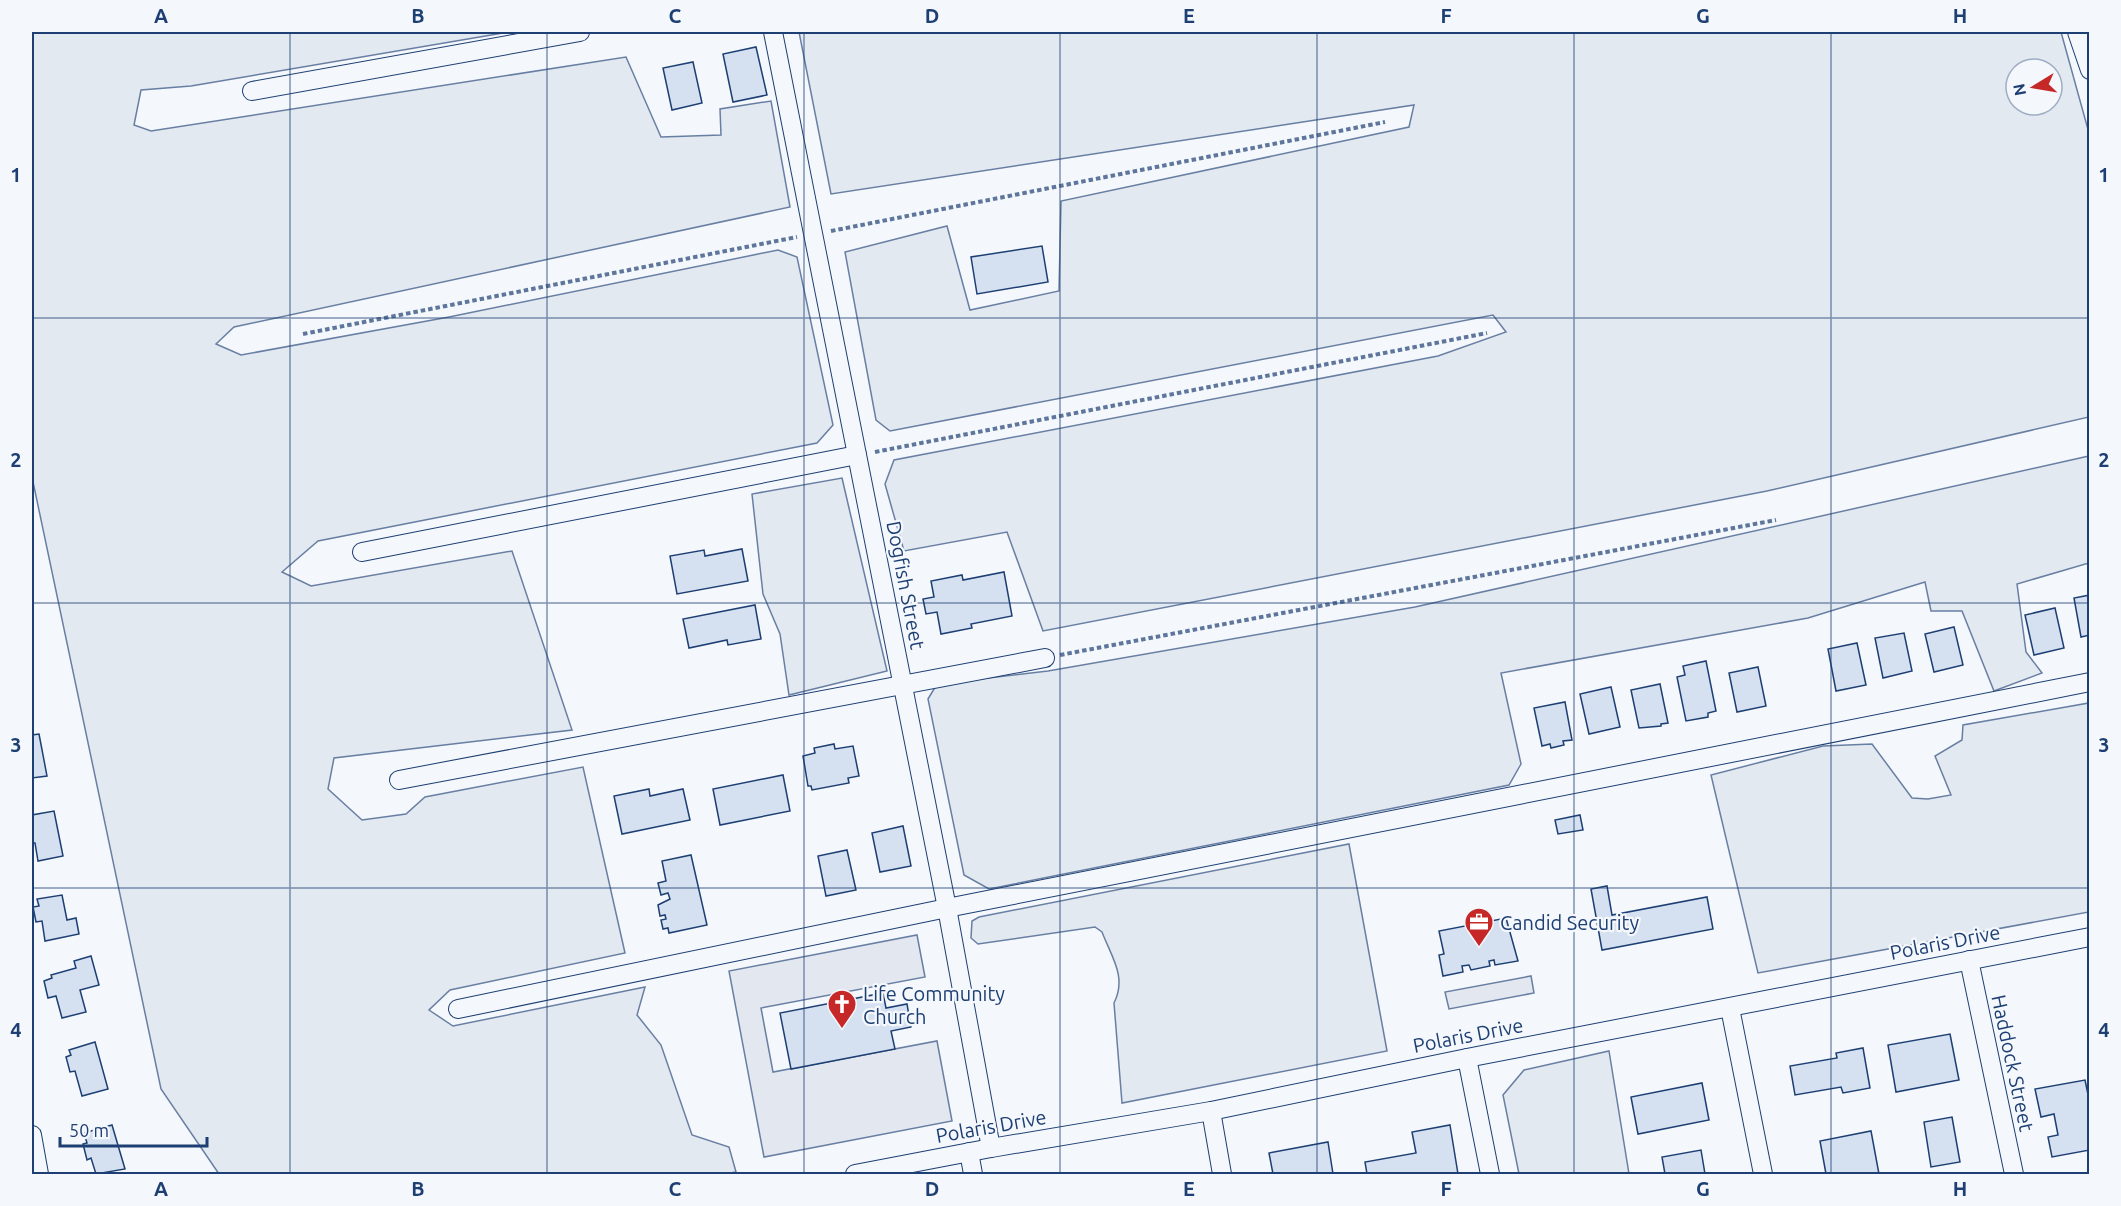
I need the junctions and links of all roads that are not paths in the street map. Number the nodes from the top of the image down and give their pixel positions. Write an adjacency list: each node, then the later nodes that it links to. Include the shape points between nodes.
1 (580, 32): 5 (street)
2 (773, 32): 6 (street, Dogfish Street)
3 (2078, 32): 4 (street)
4 (2090, 70)
5 (252, 91)
6 (857, 455): 7 (street); 10 (street, Dogfish Street)
7 (362, 552)
8 (1045, 658): 10 (street)
9 (2090, 682): 12 (street)
10 (903, 685): 11 (street); 12 (street, Dogfish Street)
11 (399, 780)
12 (947, 908): 16 (street); 20 (street, Dogfish Street)
13 (2090, 937): 14 (street, Polaris Drive)
14 (1969, 960): 15 (street, Polaris Drive); 28 (street, Haddock Street)
15 (1730, 1008): 17 (street, Polaris Drive); 27 (street)
16 (458, 1009)
17 (1467, 1058): 18 (street, Polaris Drive); 26 (street)
18 (1210, 1111): 20 (street, Polaris Drive); 25 (street)
19 (32, 1134): 22 (street)
20 (991, 1148): 21 (street, Polaris Drive)
21 (969, 1152): 23 (street, Polaris Drive); 24 (street)
22 (39, 1174)
23 (855, 1174)
24 (973, 1174)
25 (1222, 1174)
26 (1490, 1174)
27 (1763, 1174)
28 (2014, 1174)

